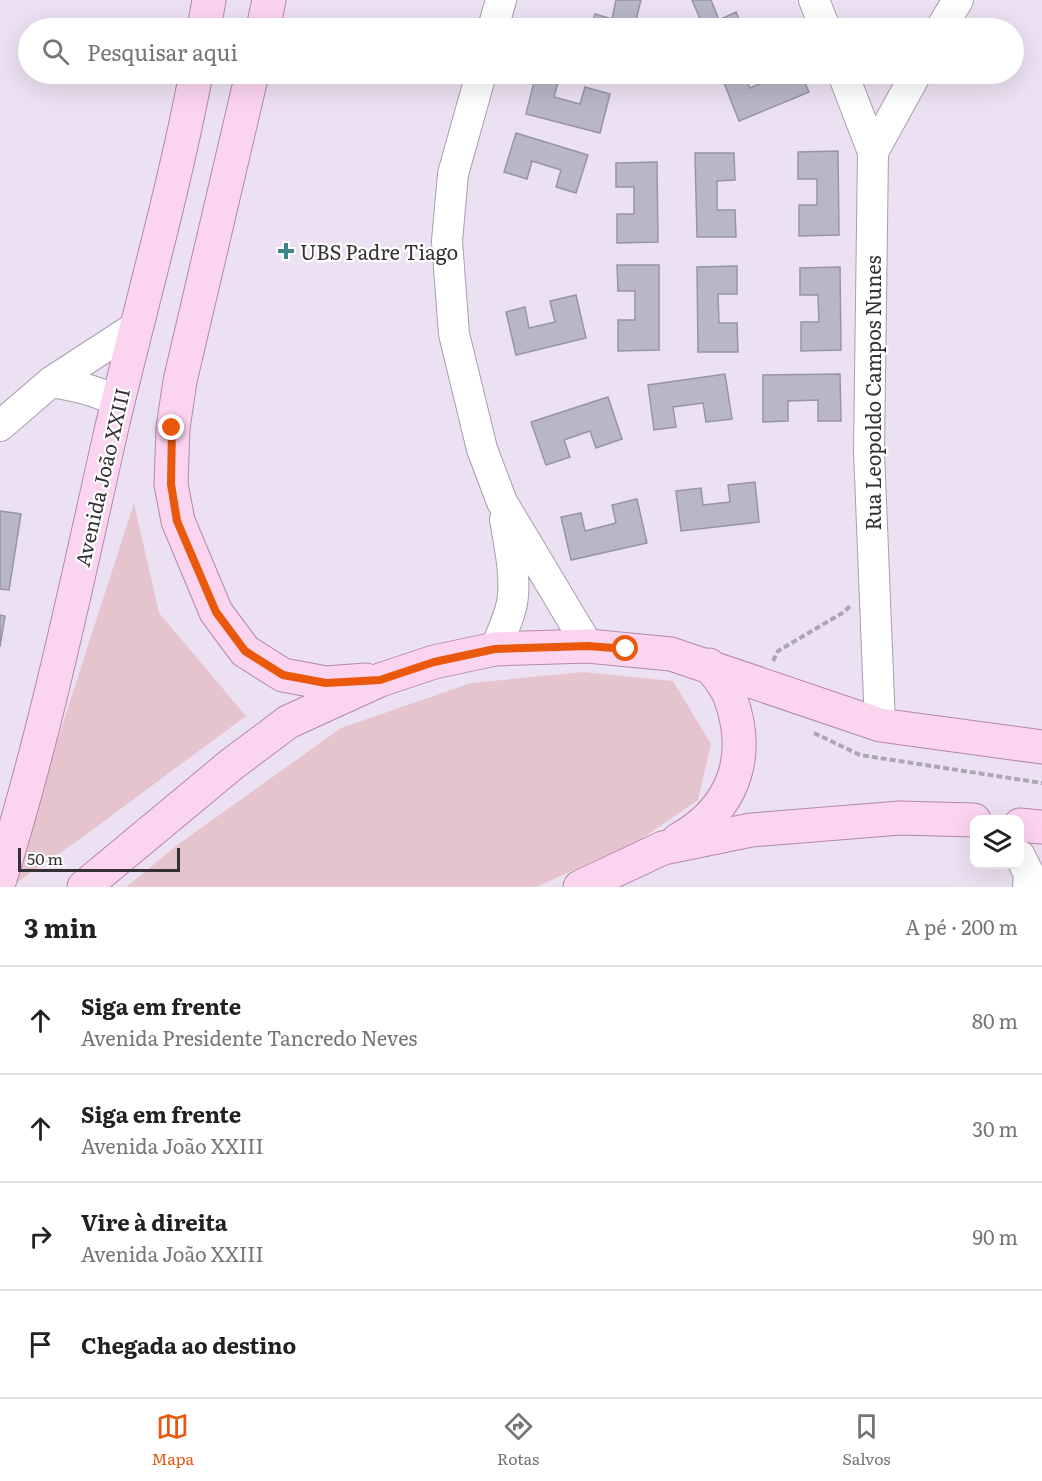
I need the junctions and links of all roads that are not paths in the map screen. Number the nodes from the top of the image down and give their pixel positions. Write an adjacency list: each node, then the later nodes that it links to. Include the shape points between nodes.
1 (209, 0): 6 (main road)
2 (269, 0): 7 (main road)
3 (501, 0): 8 (street)
4 (814, 0): 9 (street)
5 (958, 0): 10 (street)
6 (206, 18)
7 (264, 18)
8 (496, 18)
9 (821, 18)
10 (947, 18)
11 (194, 84): 17 (main road, Avenida João XXIII)
12 (250, 84): 18 (main road)
13 (478, 84): 23 (street, via 453,174 447,241 454,334 482,449)
14 (847, 84): 16 (street)
15 (910, 84): 16 (street, Rua Leopoldo Campos Nunes)
16 (873, 152): 28 (street, Rua Leopoldo Campos Nunes, via 869,451)
17 (159, 242): 18 (main road, via 165,259 175,269); 19 (main road, Avenida João XXIII)
18 (205, 273): 27 (main road, via 180,381 171,456 177,521 197,569 216,612 245,651 283,675 326,683)
19 (138, 326): 20 (street); 21 (main road, Avenida João XXIII)
20 (51, 382): 21 (street, via 90,389); 22 (street)
21 (118, 402): 35 (main road, Avenida João XXIII, via 30,781)
22 (0, 426)
23 (502, 502): 24 (street); 25 (street, via 513,596)
24 (588, 646): 25 (main road); 26 (main road, via 672,654)
25 (495, 649): 27 (main road, via 434,662)
26 (709, 665): 28 (main road); 33 (main road, via 729,694 736,717 736,774 718,809 681,839)
27 (380, 680): 36 (main road, via 288,722)
28 (880, 724): 29 (main road)
29 (1042, 747)
30 (970, 820): 33 (main road, via 900,818 751,830)
31 (1024, 825): 32 (main road)
32 (1042, 827)
33 (663, 848): 37 (main road)
34 (1024, 864): 38 (street, via 1029,874)
35 (0, 879)
36 (84, 887)
37 (580, 887)
38 (1028, 887)

